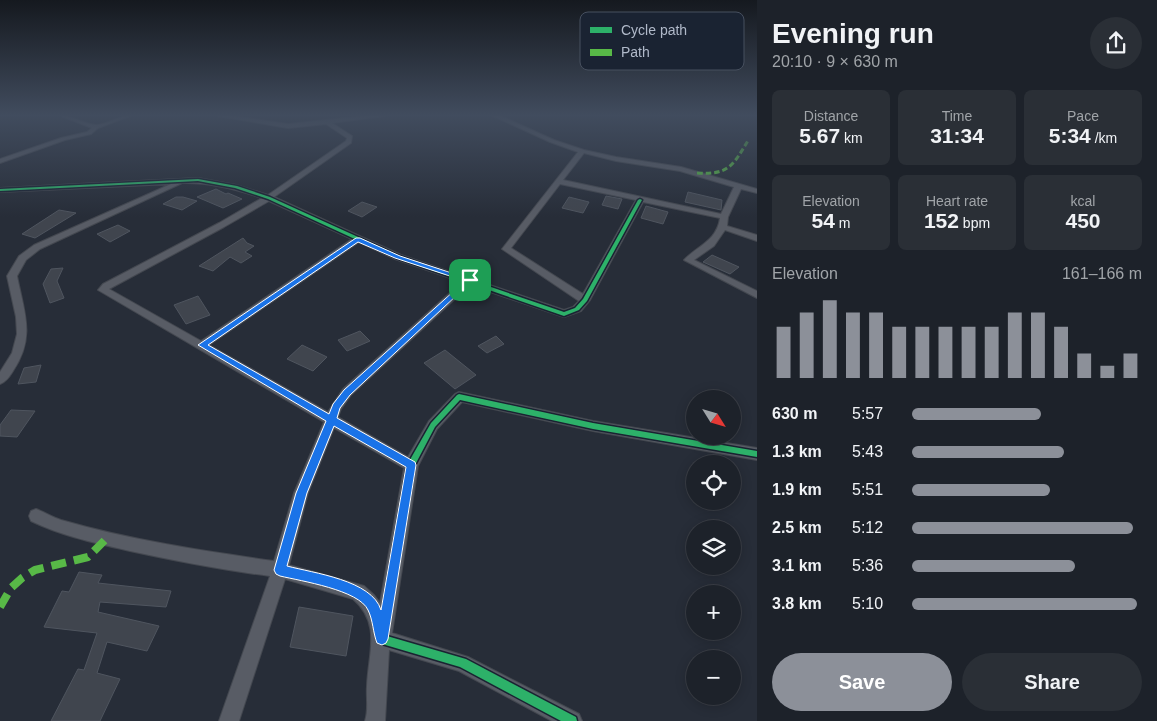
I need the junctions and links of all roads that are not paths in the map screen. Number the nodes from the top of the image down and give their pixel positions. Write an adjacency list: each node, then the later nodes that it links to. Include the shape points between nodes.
1 (33, 150): 5 (street)
2 (338, 150): 11 (street)
3 (578, 150): 4 (street)
4 (582, 151): 7 (street); 8 (street, via 681,169)
5 (0, 161)
6 (182, 181): 9 (street); 11 (street, via 223,184); 21 (street, via 37,247 22,258 12,276 21,342 14,360)
7 (557, 181): 12 (street); 19 (street, via 506,249)
8 (738, 186): 10 (street); 13 (street)
9 (0, 190)
10 (757, 191)
11 (269, 198): 16 (street); 20 (street, via 103,288)
12 (640, 200): 13 (street); 19 (street)
13 (724, 218): 14 (street)
14 (723, 227): 15 (street); 18 (street, via 712,244 688,260)
15 (757, 238)
16 (358, 239): 17 (street, via 398,257); 20 (street)
17 (470, 280): 19 (street, via 564,314 578,309); 22 (street, via 347,392 336,407)
18 (757, 295)
19 (585, 300)
20 (202, 345): 22 (street)
21 (0, 380)
22 (332, 420): 24 (street); 26 (street, via 302,493)
23 (757, 454): 24 (street, via 593,426 459,397 434,425)
24 (411, 465): 27 (street)
25 (36, 516): 26 (street, via 57,526 122,542)
26 (280, 570): 27 (street, via 343,586 366,597 374,606); 28 (street)
27 (382, 639): 29 (street); 30 (street, via 462,663)
28 (229, 721)
29 (375, 721)
30 (572, 721)

